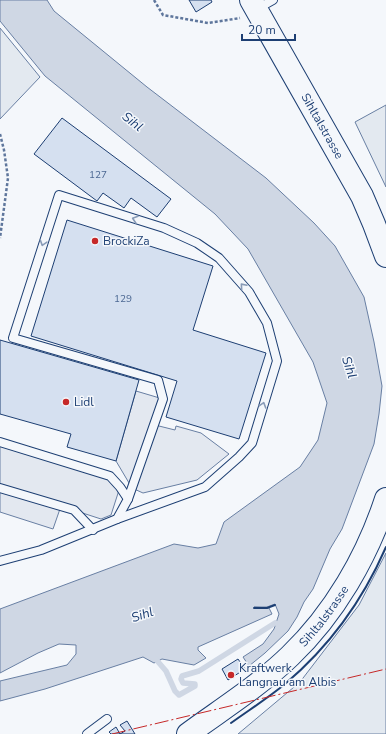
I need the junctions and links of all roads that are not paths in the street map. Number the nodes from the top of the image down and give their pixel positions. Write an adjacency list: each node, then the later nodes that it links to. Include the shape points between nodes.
1 (255, 7): 2 (main road, Sihltalstrasse, via 362,196)
2 (386, 256)
3 (0, 442): 5 (lane, via 110,476)
4 (0, 488): 8 (lane, via 74,510)
5 (128, 499): 7 (lane); 7 (lane, one-way to 5, via 205,487 239,457 252,443 277,361 267,323 248,292 219,258 197,243 164,228 59,195 13,338 158,380 163,399)
6 (386, 499): 12 (main road, Sihltalstrasse, via 372,536 353,573 330,609 304,641 272,672)
7 (117, 519): 8 (lane)
8 (93, 530): 9 (lane, via 41,550)
9 (0, 561)
10 (107, 719): 11 (lane)
11 (87, 734)
12 (188, 734)

